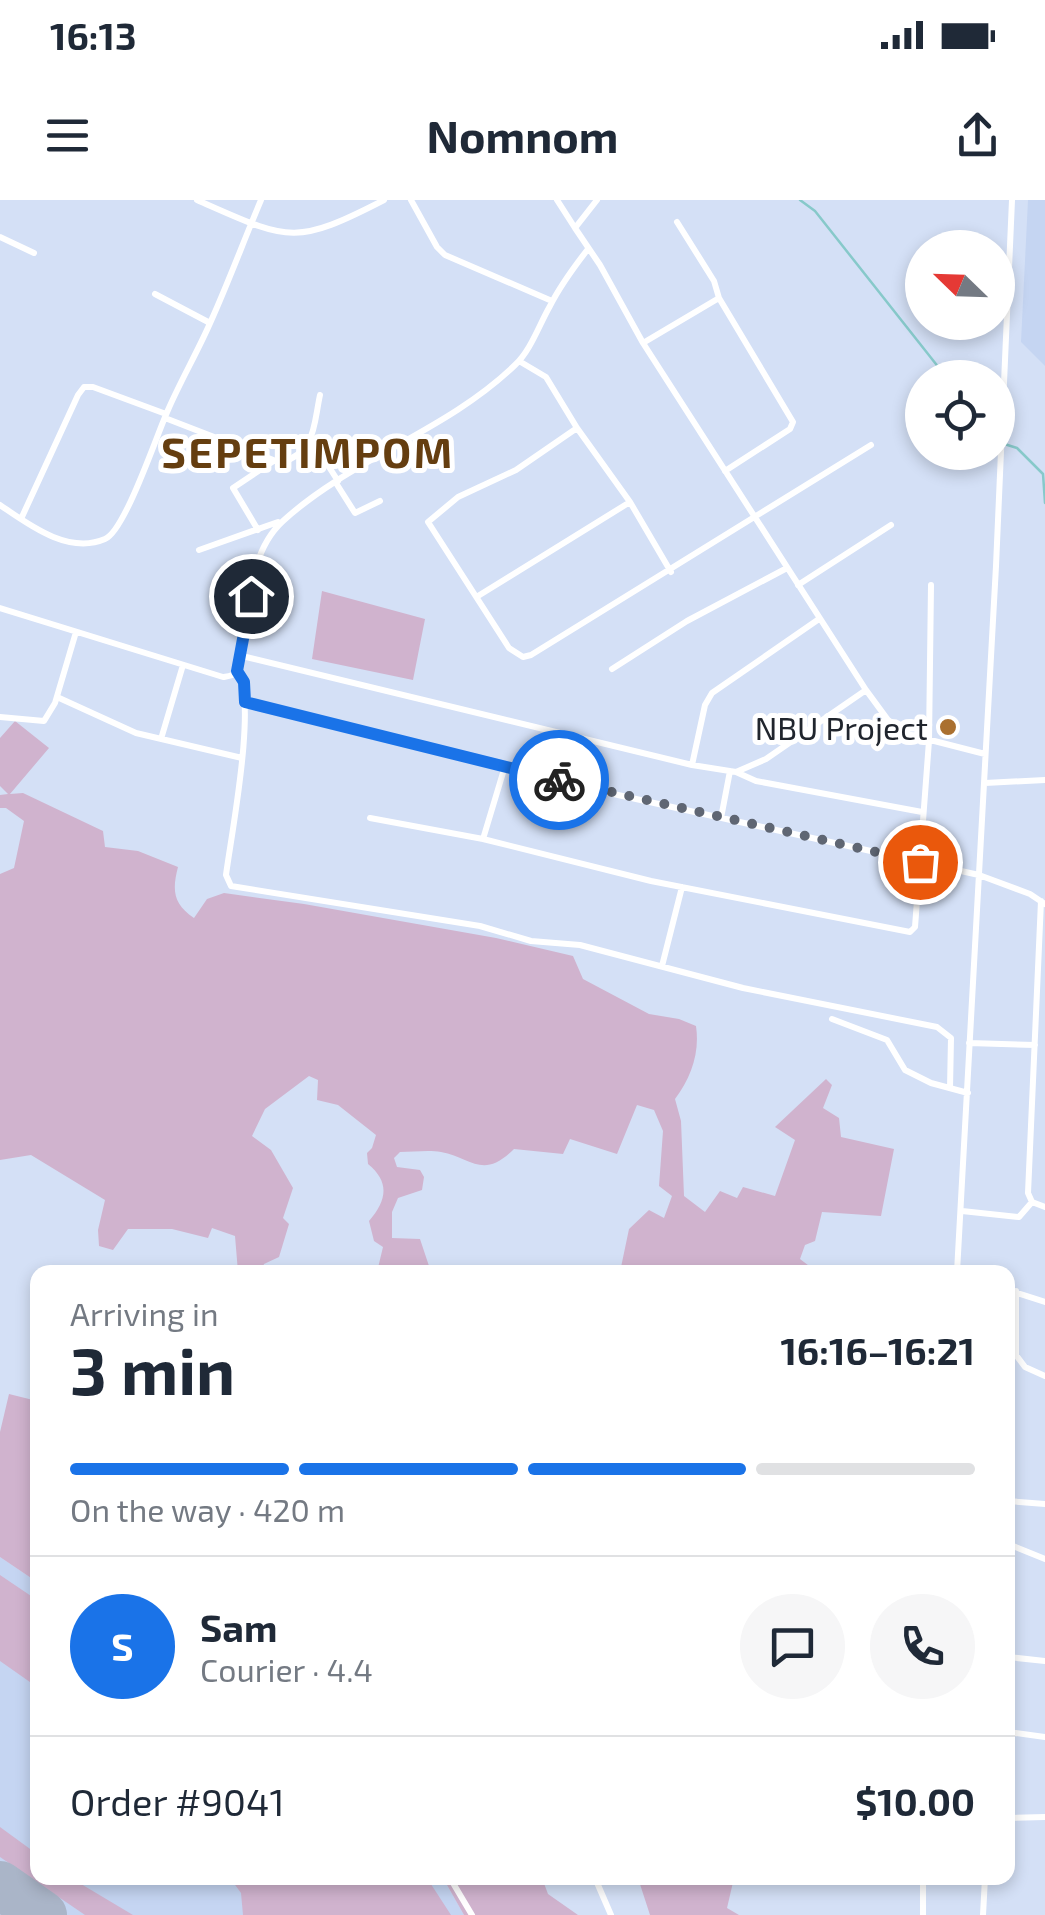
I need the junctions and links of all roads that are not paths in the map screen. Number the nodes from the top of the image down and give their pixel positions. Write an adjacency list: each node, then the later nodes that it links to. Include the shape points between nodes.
1 (197, 200): 9 (street)
2 (261, 200): 9 (street)
3 (384, 200): 9 (street, via 310,232 278,233)
4 (411, 200): 16 (street, via 445,256)
5 (556, 200): 10 (street)
6 (597, 200): 10 (street)
7 (1012, 200): 55 (street)
8 (677, 222): 15 (street)
9 (250, 224): 17 (street)
10 (575, 228): 12 (street)
11 (0, 237): 13 (street)
12 (588, 249): 16 (street); 18 (street)
13 (34, 253)
14 (155, 294): 17 (street)
15 (719, 298): 18 (street); 26 (street, via 793,422)
16 (552, 302): 19 (street)
17 (210, 323): 21 (street)
18 (643, 342): 26 (street)
19 (519, 361): 22 (street, via 546,377); 27 (street, via 480,396)
20 (320, 395): 23 (street)
21 (165, 416): 25 (street); 32 (street, via 110,536 71,542); 32 (street, via 93,387 81,390)
22 (577, 428): 29 (street); 41 (street, via 516,470 458,497 428,522)
23 (310, 438): 25 (street, via 301,454); 27 (street)
24 (872, 445): 31 (street)
25 (273, 461): 35 (street, via 233,488)
26 (726, 471): 31 (street)
27 (337, 482): 28 (street, via 355,513); 33 (street)
28 (380, 501)
29 (630, 502): 38 (street); 41 (street)
30 (0, 504): 32 (street)
31 (754, 518): 37 (street); 38 (street)
32 (20, 519)
33 (283, 521): 35 (street); 45 (street, via 256,566)
34 (891, 524): 40 (street)
35 (258, 530): 36 (street)
36 (199, 550)
37 (787, 568): 40 (street); 47 (street)
38 (671, 572): 41 (street, via 524,656 509,648)
39 (931, 585): 54 (street)
40 (798, 586): 43 (street)
41 (478, 596)
42 (0, 608): 44 (street)
43 (819, 618): 49 (street); 58 (street, via 709,696)
44 (76, 632): 46 (street); 50 (street)
45 (242, 656): 48 (street); 58 (street)
46 (183, 664): 48 (street, via 223,677); 53 (street)
47 (612, 669)
48 (237, 671): 51 (street)
49 (866, 690): 54 (street, via 898,728); 59 (street, via 792,744)
50 (57, 697): 52 (street, via 44,721); 53 (street)
51 (245, 702): 56 (street); 57 (street)
52 (0, 717)
53 (160, 739): 56 (street)
54 (928, 741): 55 (street); 62 (street)
55 (984, 754): 61 (street)
56 (242, 758): 70 (street, via 226,875 231,886 480,926)
57 (505, 766): 64 (street); 65 (street)
58 (692, 766): 59 (street)
59 (733, 772): 62 (street, via 756,782); 64 (street)
60 (1045, 780): 61 (street)
61 (985, 784): 67 (street)
62 (922, 812): 66 (street)
63 (370, 818): 65 (street)
64 (721, 818): 66 (street)
65 (484, 839): 68 (street)
66 (920, 862): 67 (street); 68 (street, via 915,927 904,933)
67 (979, 875): 69 (street); 73 (street)
68 (682, 887): 70 (street)
69 (1043, 902): 71 (street)
70 (662, 966): 75 (street, via 937,1027 951,1038)
71 (1041, 1018): 74 (street)
72 (832, 1019): 75 (street, via 878,1034 905,1070)
73 (969, 1043): 74 (street); 76 (street)
74 (1036, 1044): 77 (street)
75 (950, 1088): 76 (street)
76 (968, 1093): 79 (street)
77 (1032, 1202): 78 (street); 79 (street, via 1020,1216)
78 (1045, 1207)
79 (962, 1211): 80 (street)
80 (958, 1265)
81 (1015, 1292): 82 (street)
82 (1045, 1302)
83 (1015, 1339): 84 (street, via 1016,1355)
84 (1045, 1376)
85 (1015, 1502): 86 (street)
86 (1045, 1504)
87 (1015, 1547): 88 (street)
88 (1045, 1559)
89 (1015, 1658): 90 (street)
90 (1045, 1661)
91 (1015, 1733): 92 (street)
92 (1045, 1737)
93 (1015, 1818): 94 (street)
94 (1045, 1818)
95 (454, 1885): 99 (street)
96 (597, 1885): 100 (street)
97 (923, 1885): 101 (street)
98 (985, 1885): 102 (street)
99 (472, 1915)
100 (611, 1915)
101 (923, 1915)
102 (983, 1915)

